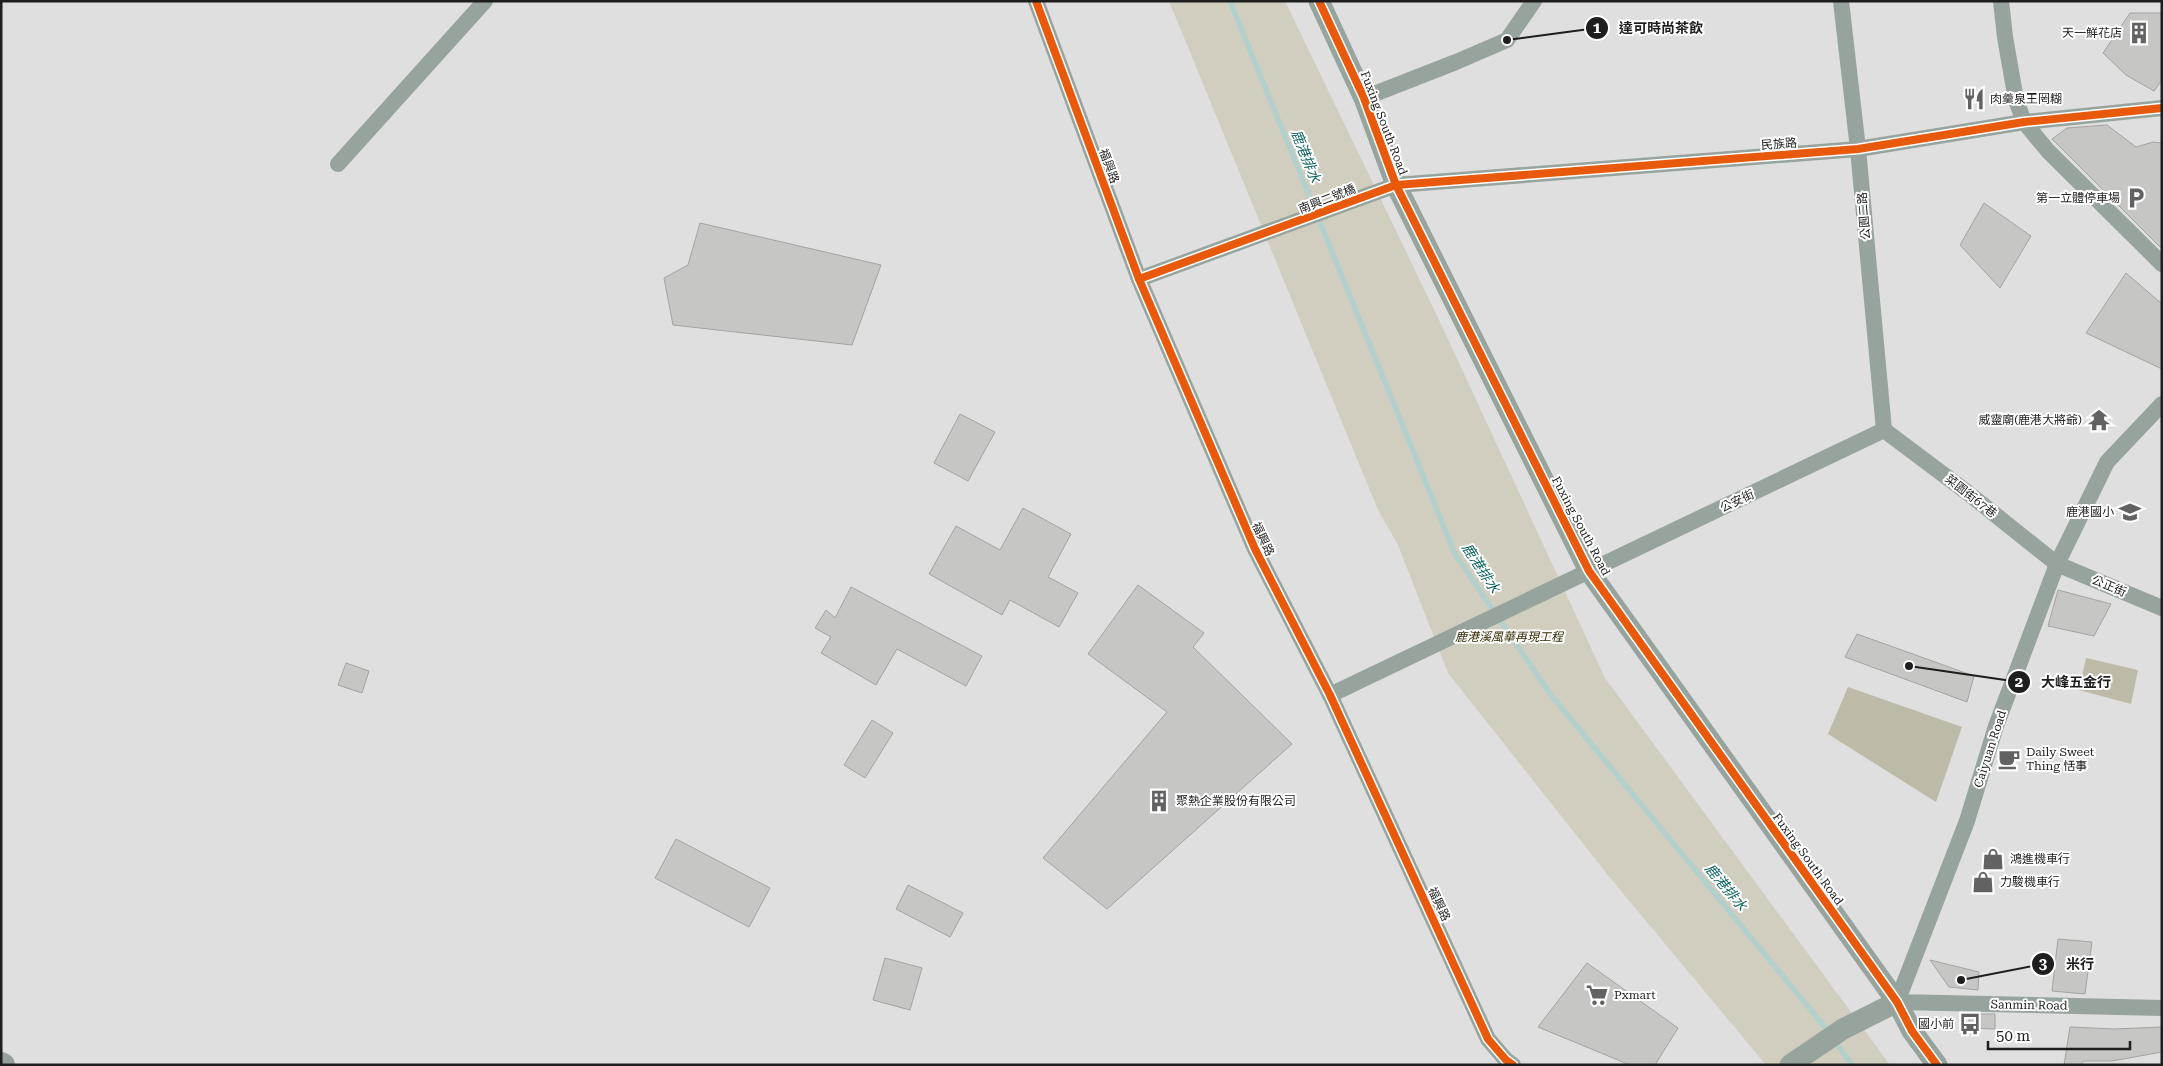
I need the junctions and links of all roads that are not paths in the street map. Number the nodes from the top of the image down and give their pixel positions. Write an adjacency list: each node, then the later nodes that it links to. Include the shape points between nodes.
1 (485, 1): 11 (street)
2 (1036, 1): 14 (street, 福興路)
3 (1320, 1): 7 (street, Fuxing South Road)
4 (1534, 1): 7 (street, via 1507,40)
5 (1841, 1): 10 (street, 公園二路)
6 (2001, 1): 9 (street, via 2016,100)
7 (1364, 98): 12 (street, Fuxing South Road)
8 (2162, 108): 9 (street, 民族路)
9 (2024, 122): 10 (street, 民族路); 13 (street, via 2048,151)
10 (1858, 149): 12 (street, 民族路); 16 (street, 公園二路)
11 (338, 164)
12 (1396, 185): 14 (street, 南興二號橋); 18 (street, Fuxing South Road)
13 (2162, 264)
14 (1139, 279): 20 (street, 福興路, via 1255,549)
15 (2162, 404): 17 (street, Caiyuan Road, via 2107,462)
16 (1884, 430): 17 (street, 菜園街67巷); 18 (street, 公安街)
17 (2057, 564): 19 (street, 公正街); 21 (street, Caiyuan Road, via 1996,726 1967,821)
18 (1589, 571): 20 (street, 公安街); 21 (street, Fuxing South Road)
19 (2162, 608)
20 (1330, 695): 23 (street, 福興路, via 1488,1039)
21 (1897, 1002): 22 (street, Sanmin Road); 24 (street, via 1844,1029); 25 (street, Fuxing South Road, via 1912,1031)
22 (2162, 1008)
23 (1508, 1063)
24 (1792, 1063)
25 (1937, 1065)

